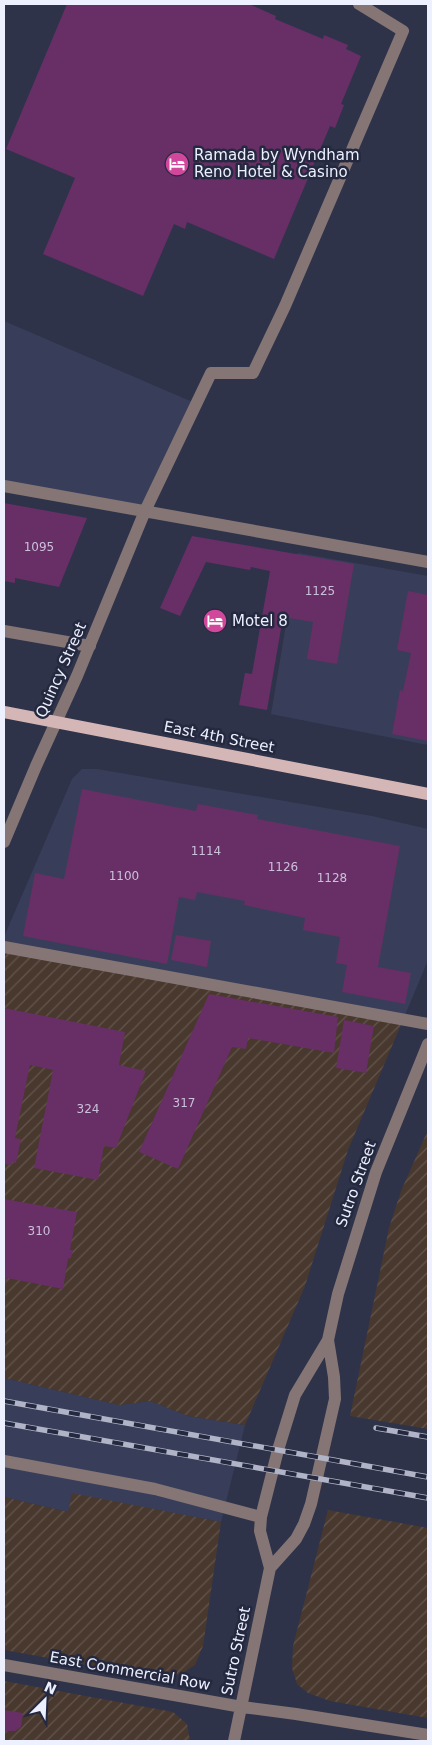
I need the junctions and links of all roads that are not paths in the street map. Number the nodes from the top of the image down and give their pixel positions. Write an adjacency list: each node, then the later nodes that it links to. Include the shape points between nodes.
1 (359, 4): 3 (street, Quincy Street, via 403,31 253,374 210,373)
2 (4, 486): 3 (street)
3 (145, 511): 4 (street); 6 (street, Quincy Street)
4 (428, 562)
5 (4, 630): 6 (street)
6 (90, 646): 8 (street, Quincy Street)
7 (4, 712): 8 (main road, East 4th Street)
8 (56, 721): 9 (main road, East 4th Street); 10 (street, Quincy Street)
9 (428, 794)
10 (4, 842)
11 (4, 947): 12 (street)
12 (428, 1024)
13 (428, 1044): 14 (street, Sutro Street, via 376,1172 338,1294)
14 (328, 1340): 16 (street, Sutro Street, via 295,1395); 17 (street, Sutro Street, via 335,1399 311,1504 296,1538)
15 (4, 1461): 16 (street, via 155,1489)
16 (260, 1517): 17 (street, Sutro Street, via 260,1531)
17 (270, 1568): 19 (street, Sutro Street)
18 (4, 1665): 19 (street, East Commercial Row)
19 (242, 1707): 20 (street, East Commercial Row); 21 (street, Sutro Street)
20 (428, 1736)
21 (234, 1741)

